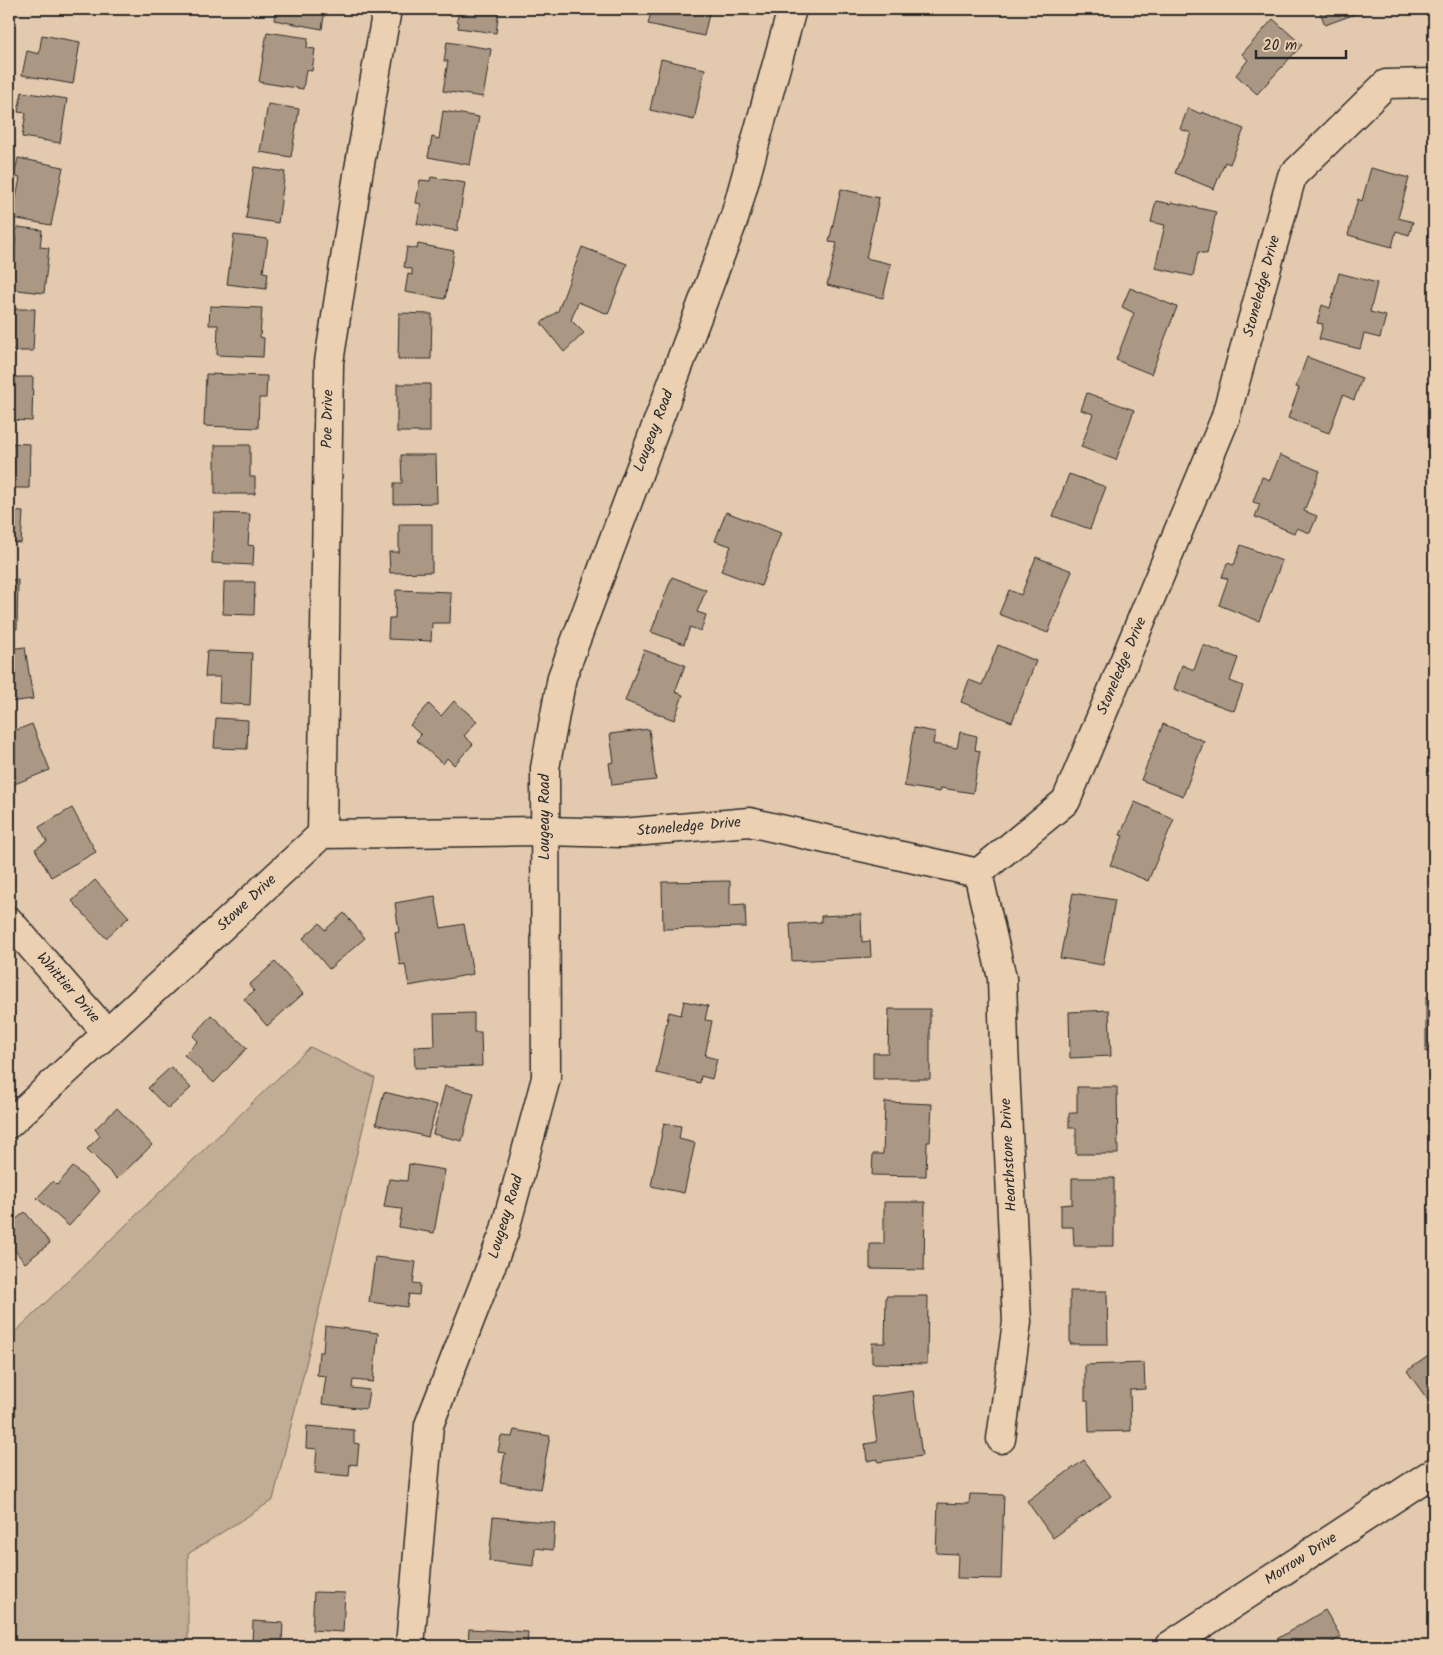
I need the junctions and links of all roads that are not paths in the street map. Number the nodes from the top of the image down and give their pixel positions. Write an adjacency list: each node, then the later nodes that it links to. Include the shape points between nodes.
1 (387, 9): 5 (street, Poe Drive, via 329,362)
2 (792, 9): 4 (street, Lougeay Road, via 735,216 562,677 545,768)
3 (1434, 83): 6 (street, Stoneledge Drive, via 1386,84 1292,176 1226,418 1066,801)
4 (544, 831): 5 (street); 6 (street, Stoneledge Drive, via 622,833 750,822); 12 (street, Lougeay Road, via 546,1078 504,1233 429,1425)
5 (322, 834): 8 (street, Stowe Drive)
6 (978, 873): 10 (street, Hearthstone Drive, via 1002,978 1017,1322)
7 (9, 921): 8 (street, Whittier Drive)
8 (108, 1033): 9 (street, Stowe Drive)
9 (9, 1124)
10 (1001, 1439)
11 (1434, 1472): 13 (street, Morrow Drive)
12 (410, 1646)
13 (1169, 1646)

